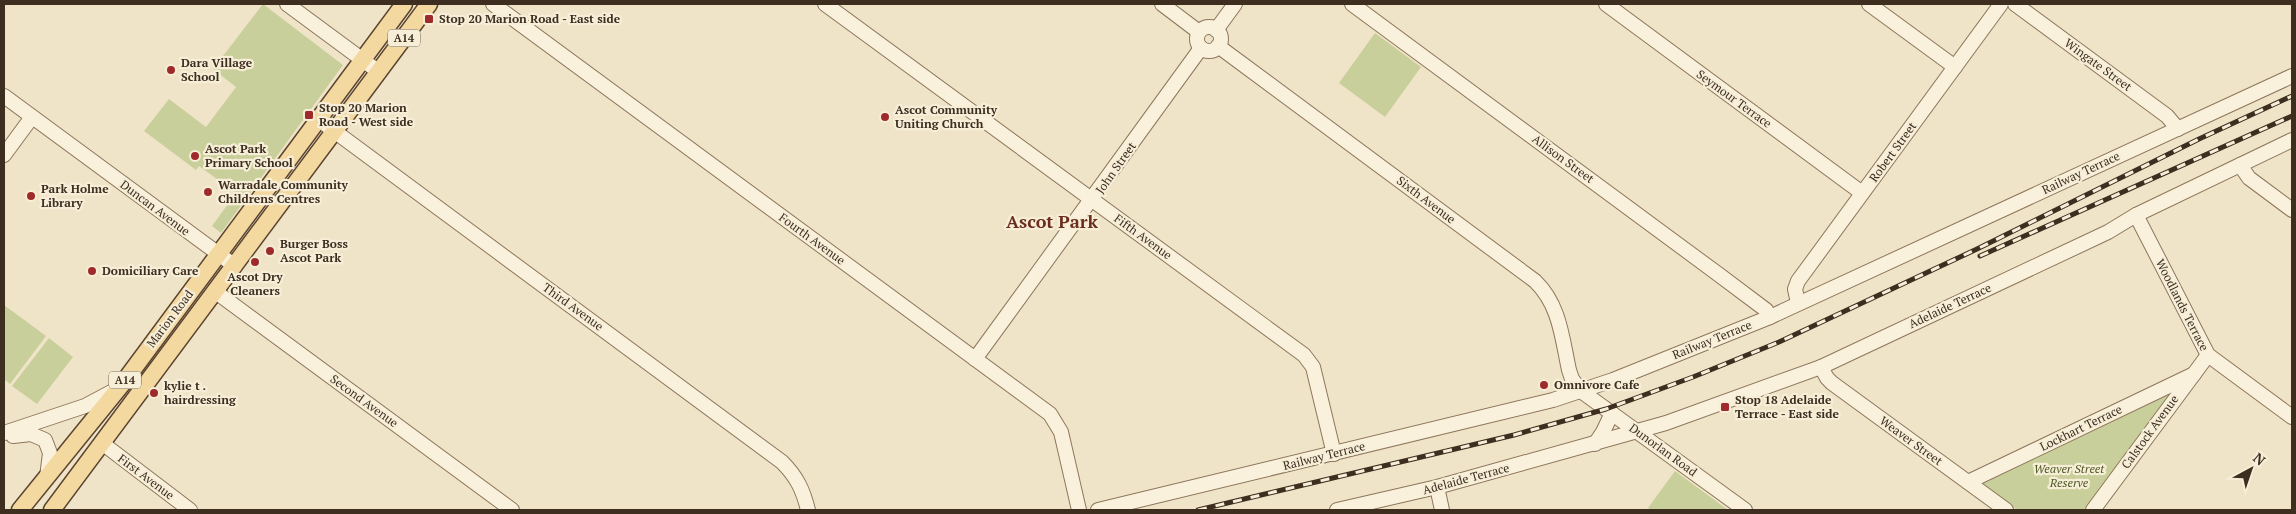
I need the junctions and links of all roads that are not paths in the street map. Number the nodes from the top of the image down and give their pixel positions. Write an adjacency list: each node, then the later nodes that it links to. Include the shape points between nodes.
1 (287, 4): 17 (street)
2 (404, 4): 17 (main road, Marion Road / A14)
3 (429, 4): 19 (main road, Marion Road / A14)
4 (494, 4): 39 (street, Fourth Avenue)
5 (825, 4): 30 (street, Fifth Avenue)
6 (1162, 4): 14 (street)
7 (1235, 4): 13 (street)
8 (1352, 4): 37 (street, Allison Street, via 1718,274 1766,310)
9 (1606, 4): 29 (street, Seymour Terrace)
10 (1869, 4): 18 (street)
11 (2001, 4): 18 (street, Robert Street)
12 (2015, 4): 24 (street, Wingate Street, via 2164,114)
13 (1216, 30): 14 (street, via 1206,28); 15 (street, via 1220,38)
14 (1199, 32): 16 (street, via 1197,41)
15 (1218, 46): 16 (street, via 1210,51); 43 (street, Sixth Avenue, via 1535,281 1554,304 1569,370)
16 (1201, 48): 30 (street, John Street)
17 (362, 60): 19 (street); 23 (main road, Marion Road / A14)
18 (1955, 67): 29 (street, Robert Street)
19 (379, 72): 25 (main road, Marion Road / A14)
20 (2292, 76): 24 (street, Railway Terrace)
21 (4, 96): 22 (street, Duncan Avenue)
22 (32, 116): 27 (street); 33 (street, Duncan Avenue)
23 (318, 119): 25 (street, Third Avenue); 33 (main road, Marion Road / A14)
24 (2178, 129): 36 (street, Railway Terrace)
25 (334, 131): 34 (main road, Marion Road / A14); 58 (street, Third Avenue, via 782,462 796,476)
26 (2292, 140): 28 (street, Adelaide Terrace)
27 (4, 155)
28 (2240, 164): 31 (street, via 2249,178); 32 (street, Adelaide Terrace)
29 (1862, 193): 36 (street, Robert Street, via 1798,280 1795,289)
30 (1093, 200): 39 (street, John Street); 50 (street, Fifth Avenue, via 1304,355 1313,367)
31 (2292, 210)
32 (2136, 215): 38 (street, Woodlands Terrace); 40 (street, Adelaide Terrace, via 2108,232)
33 (218, 254): 34 (street, Duncan Avenue); 42 (main road, Marion Road / A14)
34 (234, 266): 35 (main road, Marion Road / A14)
35 (216, 292): 48 (main road, Marion Road / A14); 57 (street, Second Avenue)
36 (1798, 303): 37 (street, Railway Terrace)
37 (1770, 317): 43 (street, Railway Terrace)
38 (2208, 355): 41 (street, Calstock Avenue); 45 (street, Woodlands Terrace)
39 (975, 359): 59 (street, Fourth Avenue, via 1050,414 1061,432)
40 (1821, 367): 46 (street, Adelaide Terrace); 52 (street, Weaver Street, via 1832,383)
41 (2194, 374): 52 (street, Lockhart Terrace); 65 (street, Calstock Avenue)
42 (120, 387): 47 (street, via 85,406); 51 (main road, Marion Road / A14)
43 (1581, 390): 44 (street, Dunorlan Road); 50 (street, Railway Terrace, via 1553,400)
44 (1612, 413): 46 (street, Dunorlan Road); 49 (street)
45 (2292, 417)
46 (1638, 430): 49 (street, Adelaide Terrace); 63 (street, Dunorlan Road)
47 (4, 435): 51 (street, via 31,434 45,440 50,453)
48 (102, 443): 55 (main road, Marion Road / A14); 56 (street, First Avenue)
49 (1595, 444): 53 (street, Adelaide Terrace)
50 (1334, 454): 60 (street, Railway Terrace)
51 (47, 477): 54 (main road, Marion Road / A14)
52 (1968, 482): 64 (street, Weaver Street)
53 (1437, 487): 61 (street, Adelaide Terrace); 62 (street)
54 (20, 510)
55 (52, 510)
56 (190, 510)
57 (512, 510)
58 (808, 510)
59 (1079, 510)
60 (1098, 510)
61 (1337, 510)
62 (1442, 510)
63 (1746, 510)
64 (2006, 510)
65 (2093, 510)

